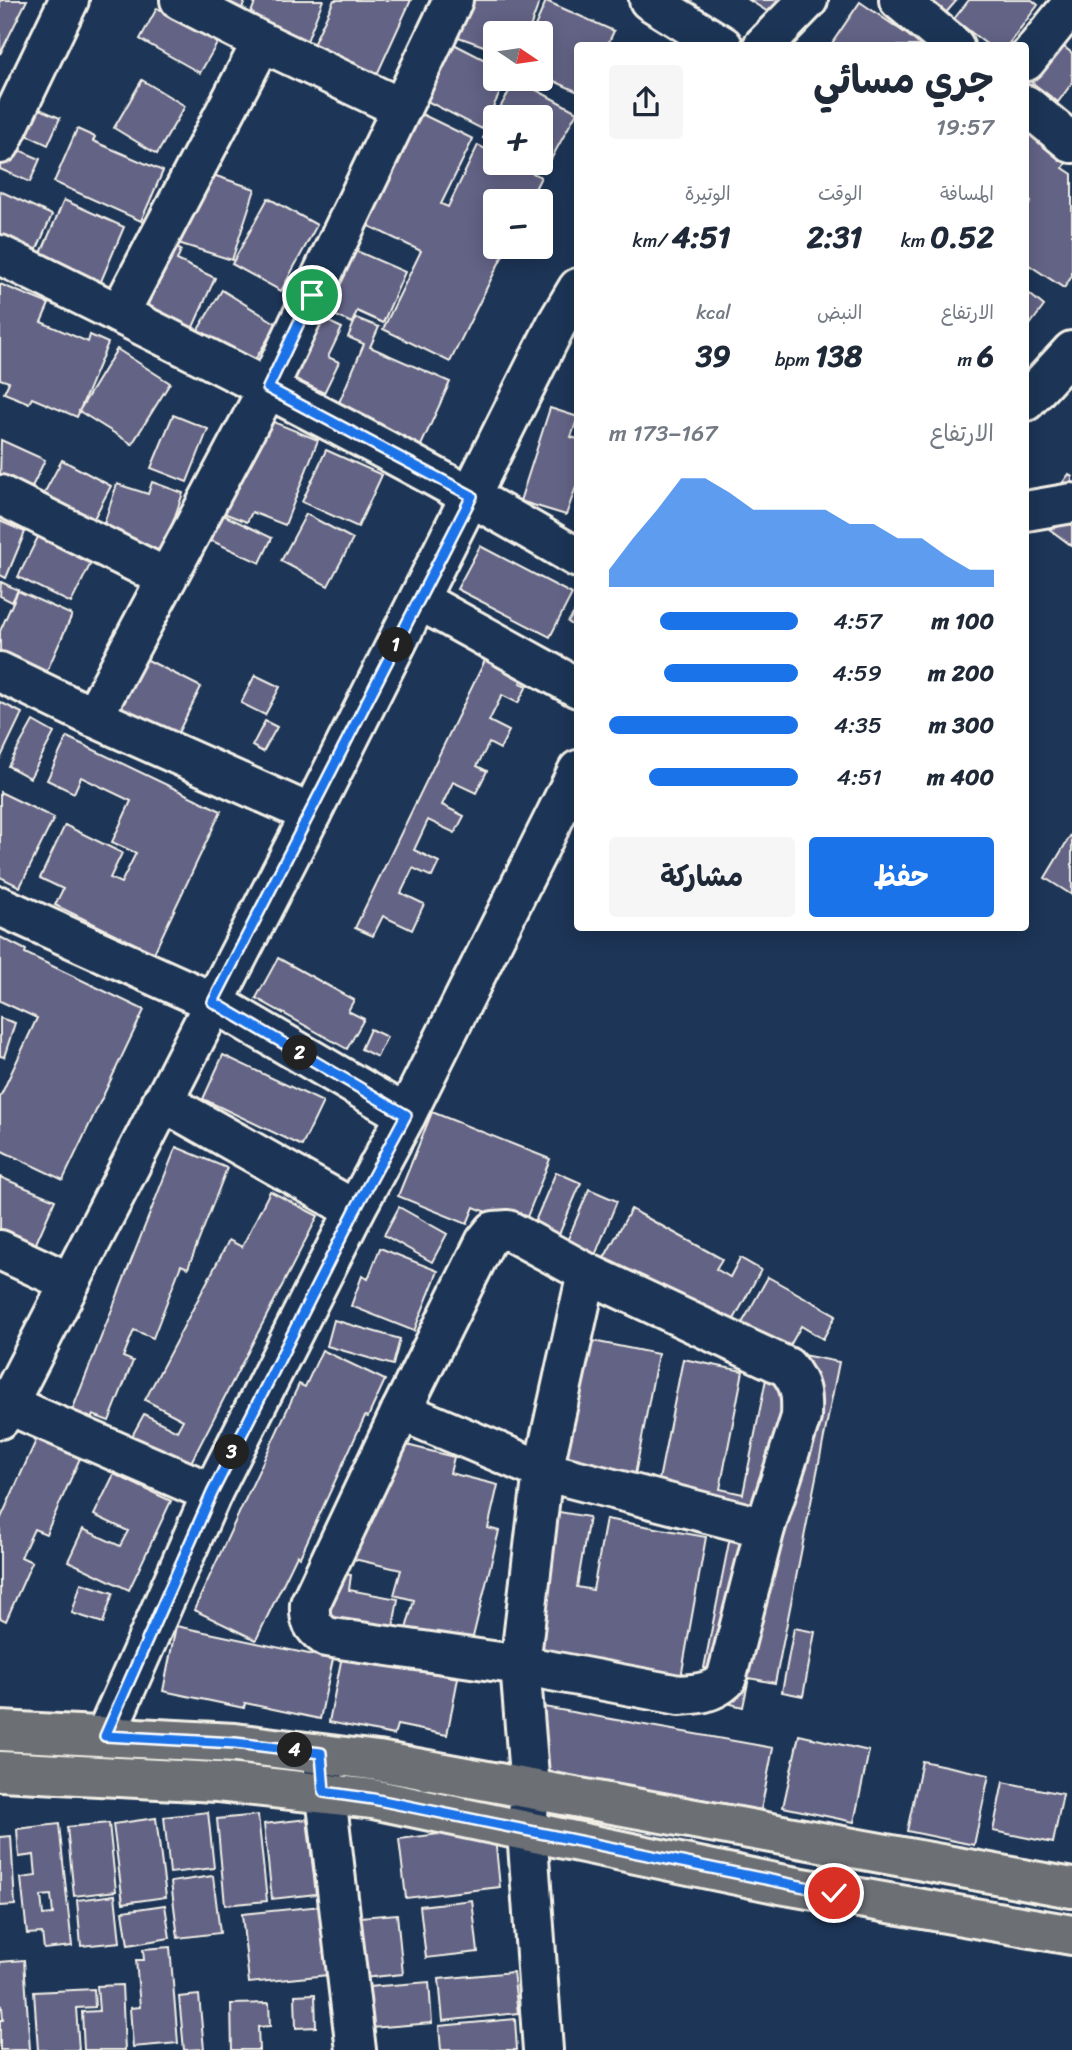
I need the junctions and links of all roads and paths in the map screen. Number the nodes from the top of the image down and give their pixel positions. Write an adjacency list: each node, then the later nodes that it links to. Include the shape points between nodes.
1 (69, 0): 16 (street)
2 (180, 0): 8 (street)
3 (453, 0): 14 (street)
4 (649, 0): 9 (street)
5 (808, 0): 10 (street)
6 (899, 0): 11 (street)
7 (1072, 4): 12 (street)
8 (262, 42): 14 (street); 19 (street)
9 (717, 42)
10 (767, 42)
11 (949, 42)
12 (1029, 57)
13 (1029, 107): 15 (street)
14 (401, 108): 22 (street)
15 (1072, 143)
16 (0, 144)
17 (0, 255): 19 (street)
18 (574, 304): 20 (street)
19 (119, 314): 22 (street)
20 (567, 333): 25 (street)
21 (1072, 351): 23 (street)
22 (268, 388): 25 (street); 29 (street)
23 (1029, 398)
24 (0, 495): 29 (street)
25 (472, 496): 28 (street); 30 (street)
26 (1072, 503): 27 (street)
27 (1029, 510)
28 (574, 556)
29 (167, 578): 33 (street)
30 (419, 600): 32 (street); 35 (street)
31 (0, 671): 33 (street)
32 (574, 686)
33 (93, 717): 35 (street)
34 (574, 778): 39 (street)
35 (311, 814): 37 (street)
36 (2, 913): 37 (street)
37 (213, 1002): 38 (street); 39 (street)
38 (162, 1101): 40 (street); 43 (street)
39 (406, 1115): 40 (street)
40 (355, 1210): 47 (street)
41 (0, 1250): 43 (street)
42 (587, 1273): 44 (street, via 508,1230 494,1231); 46 (street); 48 (street, via 787,1367 798,1380 801,1417)
43 (69, 1282): 45 (street)
44 (401, 1411): 46 (street); 49 (street, via 310,1604 314,1629 326,1637)
45 (4, 1412): 47 (street)
46 (543, 1471): 48 (street); 49 (street)
47 (212, 1493): 51 (street)
48 (765, 1528): 49 (street, via 726,1679 716,1689 678,1695)
49 (520, 1665): 54 (street)
50 (0, 1731): 51 (main road)
51 (105, 1736): 52 (main road)
52 (321, 1753): 54 (main road); 55 (street)
53 (0, 1771): 55 (main road)
54 (530, 1788): 56 (street); 57 (main road)
55 (324, 1792): 56 (main road); 61 (street)
56 (527, 1831): 59 (main road); 62 (street)
57 (896, 1857): 58 (main road); 59 (main road)
58 (1072, 1888)
59 (888, 1903): 60 (main road)
60 (1072, 1935)
61 (356, 2050)
62 (543, 2050)

